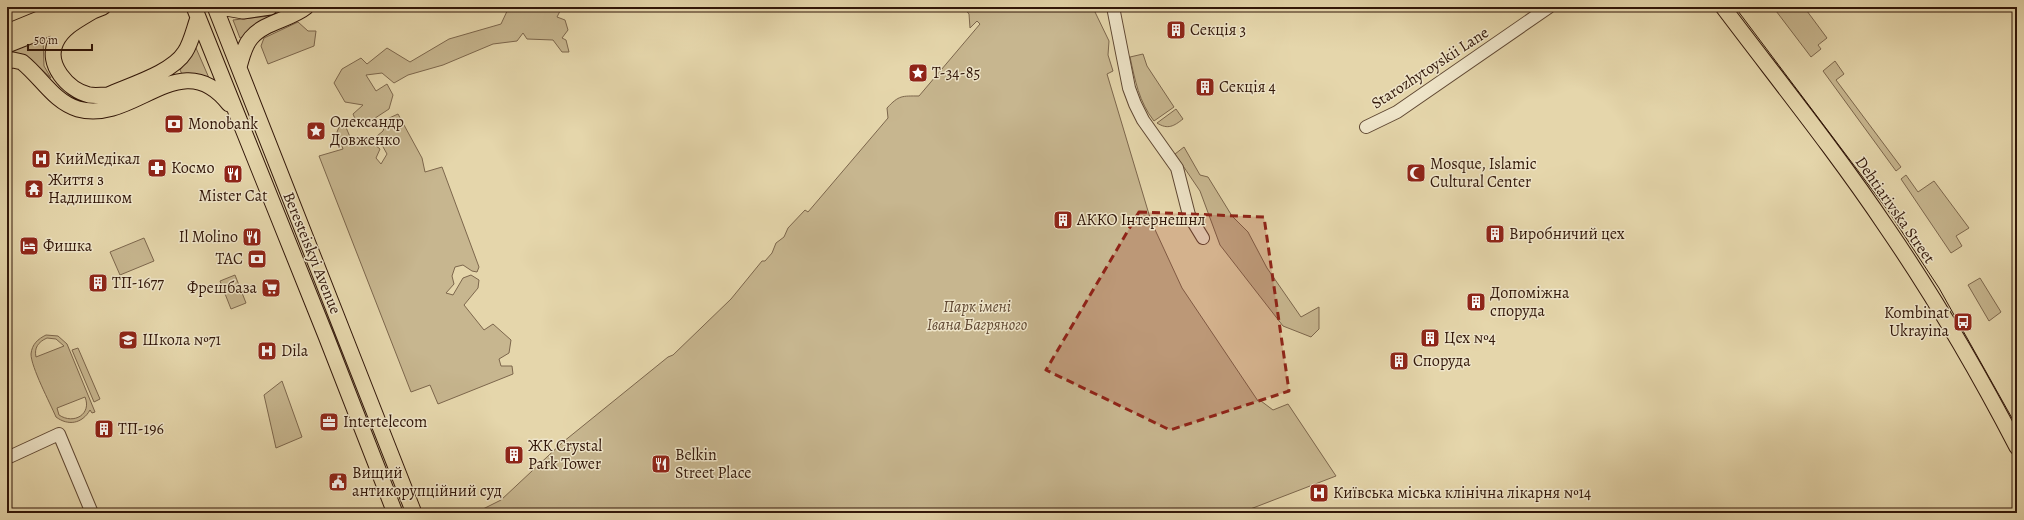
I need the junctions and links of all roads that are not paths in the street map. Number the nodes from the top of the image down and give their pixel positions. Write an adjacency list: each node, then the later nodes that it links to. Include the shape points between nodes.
1 (68, 7): 11 (main road)
2 (215, 7): 14 (main road, Beresteiskyi Avenue)
3 (220, 7): 4 (main road, via 243,12)
4 (270, 7)
5 (306, 7): 14 (main road, via 251,37)
6 (1113, 7): 17 (street, via 1134,104 1177,168 1189,215)
7 (1550, 7): 16 (street, Starozhytoyskii Lane, via 1397,112)
8 (1723, 7): 18 (main road, Dehtiarivska Street, via 1887,227 1953,330)
9 (98, 9): 10 (main road, via 60,34 55,43 53,58 57,70 75,89 88,95 108,95 178,62 186,52); 12 (main road)
10 (196, 12): 15 (main road, Beresteiskyi Avenue)
11 (7, 32)
12 (7, 45)
13 (7, 61): 15 (main road, via 22,62 64,102 77,109 103,111 175,82 187,80 210,86 223,96)
14 (239, 67): 22 (main road, Beresteiskyi Avenue)
15 (237, 114): 21 (main road, Beresteiskyi Avenue)
16 (1366, 127)
17 (1203, 238)
18 (2017, 447)
19 (7, 458): 20 (street, via 59,434)
20 (92, 513)
21 (395, 513)
22 (414, 513)

